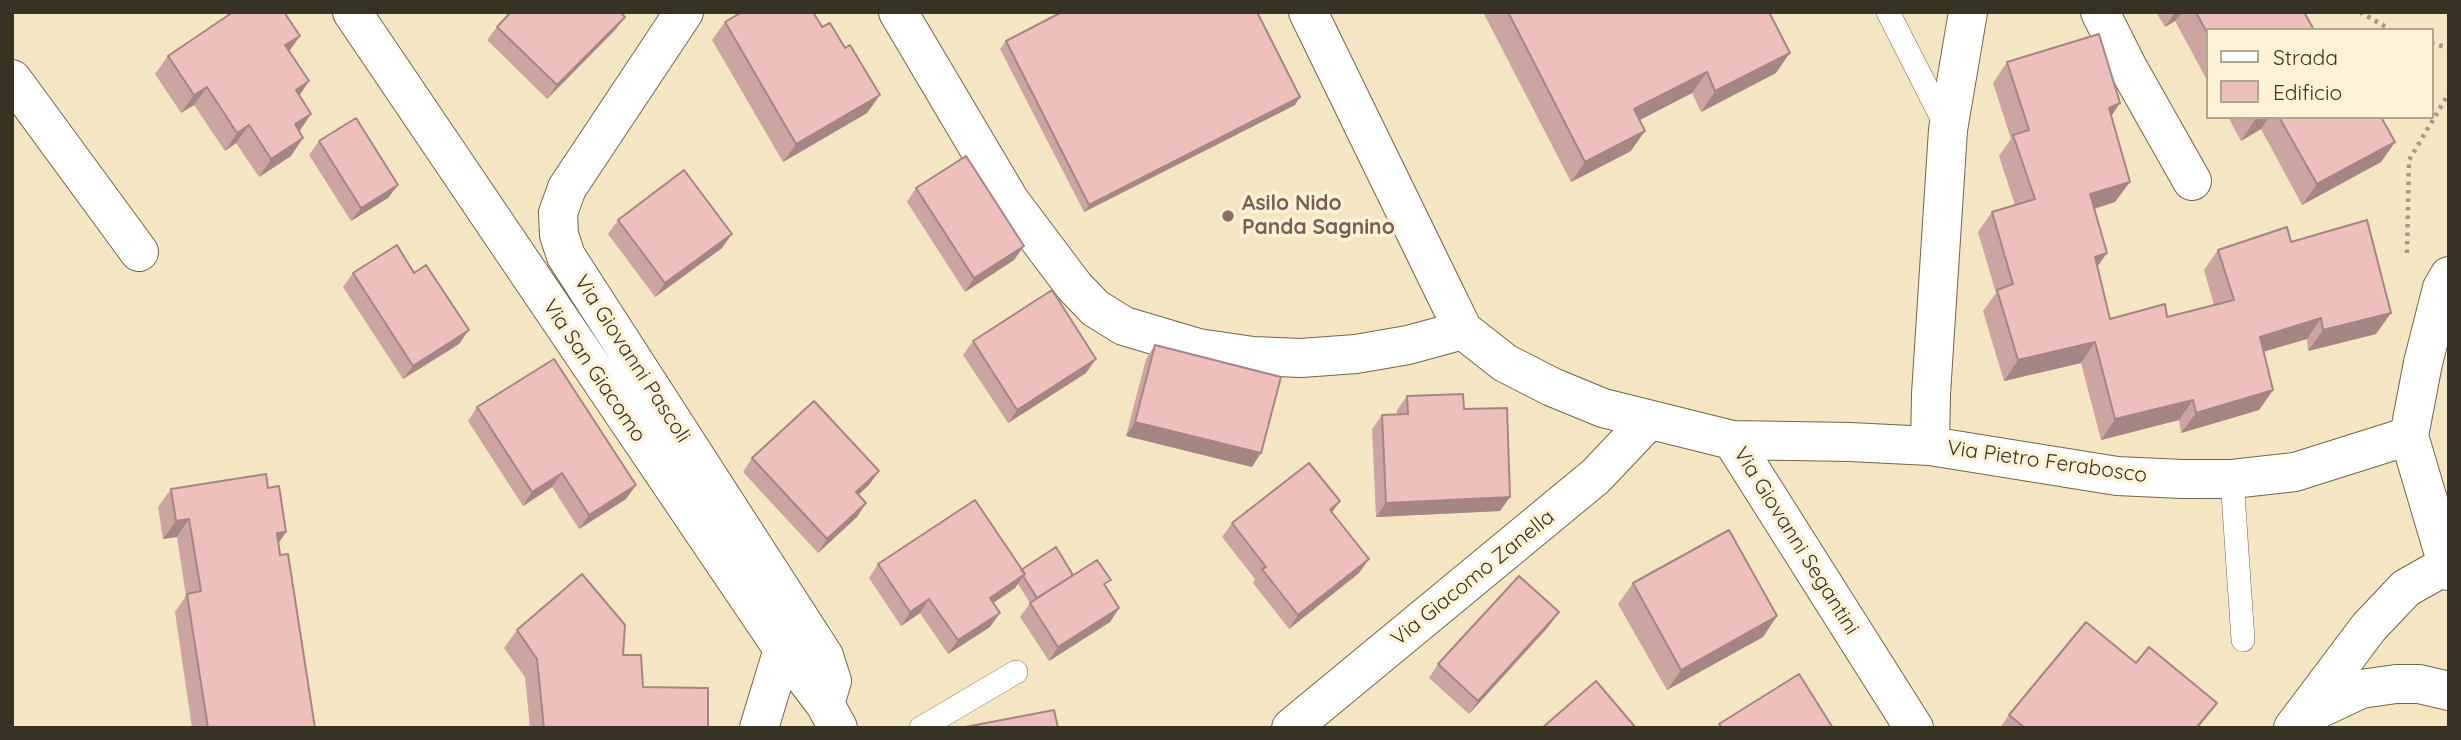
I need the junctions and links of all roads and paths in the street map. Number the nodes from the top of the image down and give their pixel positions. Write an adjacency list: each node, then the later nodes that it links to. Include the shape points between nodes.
1 (352, 12): 24 (street, Via San Giacomo)
2 (684, 12): 27 (street, Via Giovanni Pascoli, via 567,188 558,213 559,234 566,256 824,656 832,681)
3 (898, 12): 16 (street, via 1010,201 1074,286 1124,326 1198,348 1301,359 1408,345)
4 (1308, 12): 16 (street, Via Giovanni Segantini)
5 (1888, 12): 12 (lane)
6 (1968, 12): 12 (street, Via Pietro Ferabosco)
7 (2100, 12): 13 (street)
8 (2360, 12): 9 (path)
9 (2387, 28)
10 (12, 79): 14 (street)
11 (2449, 93): 15 (path, via 2409,160 2407,213 2407,263)
12 (1948, 131): 20 (street, Via Pietro Ferabosco)
13 (2192, 181)
14 (139, 252)
15 (2446, 282): 18 (street)
16 (1463, 330): 17 (street, Via Giovanni Segantini, via 1504,363 1552,387)
17 (1648, 421): 19 (street, Via Giovanni Segantini); 31 (street, Via Giacomo Zanella, via 1596,476)
18 (2409, 436): 21 (street, Via Pietro Ferabosco, via 2295,472); 22 (street)
19 (1732, 440): 20 (street, Via Pietro Ferabosco); 32 (street, Via Giovanni Segantini)
20 (1930, 446): 21 (street, Via Pietro Ferabosco, via 2117,476)
21 (2232, 479): 23 (lane)
22 (2448, 568): 28 (street, via 2406,588 2369,627)
23 (2243, 640)
24 (783, 649): 27 (street, Via San Giacomo); 29 (street)
25 (1016, 672): 30 (lane)
26 (2449, 691): 28 (street, via 2407,684 2361,689)
27 (832, 716)
28 (2297, 722)
29 (758, 728)
30 (921, 728)
31 (1291, 728)
32 (1914, 728)

